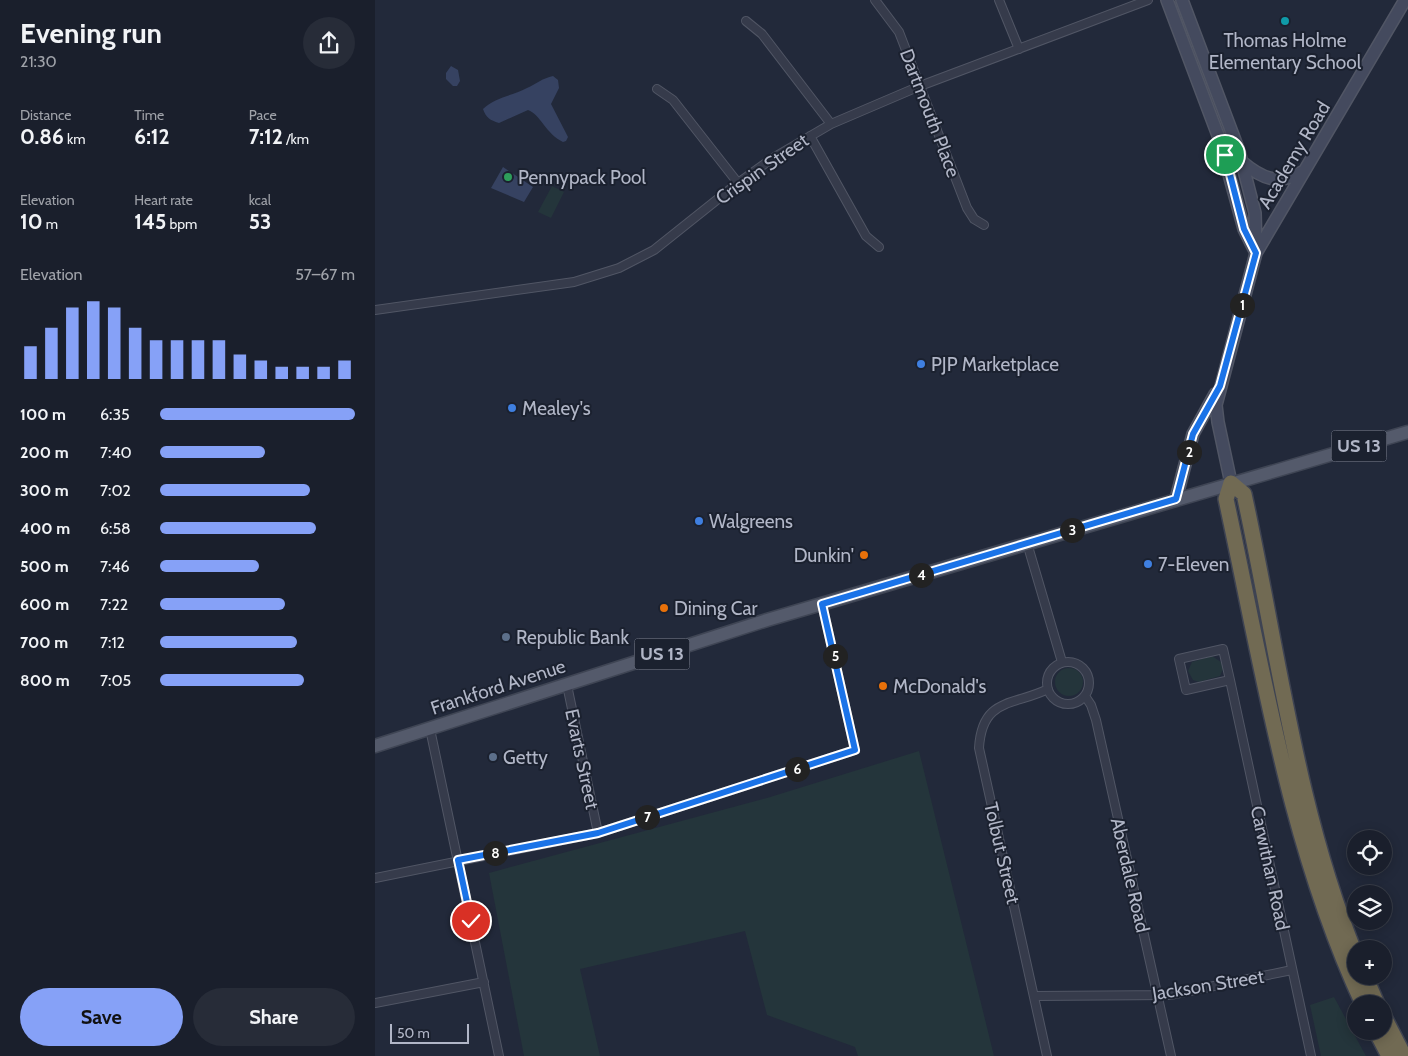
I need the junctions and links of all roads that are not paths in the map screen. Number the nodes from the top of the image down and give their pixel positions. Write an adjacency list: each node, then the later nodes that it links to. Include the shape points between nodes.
1 (875, 0): 9 (street, Dartmouth Place, via 899,32)
2 (999, 0): 8 (street)
3 (1148, 0): 8 (street, Crispin Street)
4 (1167, 0): 18 (main road, via 1219,138 1244,229)
5 (1182, 0): 13 (main road)
6 (1405, 0): 14 (main road, Academy Road)
7 (746, 21): 11 (street, via 762,34)
8 (1019, 49): 9 (street, Crispin Street)
9 (920, 86): 11 (street, Crispin Street); 16 (street, Dartmouth Place, via 967,208 974,219)
10 (657, 89): 15 (street, via 673,100)
11 (831, 124): 12 (street, Crispin Street)
12 (810, 136): 15 (street, Crispin Street); 17 (street, via 866,236)
13 (1241, 160): 14 (main road, via 1255,172 1274,179 1290,179); 18 (main road, via 1255,213)
14 (1305, 170): 18 (main road, Academy Road)
15 (738, 183): 19 (street, Crispin Street, via 654,250 598,276 549,286)
16 (984, 224)
17 (879, 247)
18 (1256, 253): 20 (main road, Academy Road)
19 (375, 310)
20 (1220, 386): 22 (main road, Academy Road, via 1217,414); 23 (main road, via 1193,434)
21 (1408, 432): 22 (main road, Frankford Avenue / US 13)
22 (1231, 483): 23 (main road, Frankford Avenue / US 13); 36 (highway, via 1244,494 1303,792 1323,865); 40 (highway, via 1226,499 1297,822 1322,906)
23 (1176, 499): 24 (main road, Frankford Avenue / US 13)
24 (1027, 543): 25 (main road, Frankford Avenue / US 13); 26 (street)
25 (822, 604): 28 (main road, Frankford Avenue / US 13); 33 (street, via 855,750)
26 (1062, 662): 29 (street, via 1049,672); 30 (street, via 1070,661 1084,668 1090,682)
27 (1230, 680): 27 (street, Carwithan Road, via 1186,690 1179,659 1223,649); 37 (street, Carwithan Road)
28 (567, 685): 31 (main road, Frankford Avenue / US 13); 33 (street, Evarts Street)
29 (1048, 689): 30 (street, via 1064,704 1076,703); 41 (street, Tolbut Street, via 1006,702 994,710 981,732 979,748)
30 (1085, 696): 39 (street, Aberdale Road, via 1096,720)
31 (430, 729): 32 (main road, Frankford Avenue / US 13); 34 (street)
32 (375, 746)
33 (598, 833): 34 (street)
34 (458, 860): 35 (street); 38 (street)
35 (375, 878)
36 (1350, 940)
37 (1292, 970): 39 (street, Jackson Street, via 1171,995); 48 (street, Carwithan Road)
38 (484, 982): 42 (street); 45 (street)
39 (1157, 995): 41 (street, Jackson Street); 47 (street, Aberdale Road)
40 (1359, 995)
41 (1034, 996): 46 (street, Tolbut Street)
42 (375, 1003)
43 (1392, 1033): 50 (highway)
44 (1381, 1040): 49 (highway)
45 (499, 1056)
46 (1047, 1056)
47 (1171, 1056)
48 (1311, 1056)
49 (1389, 1056)
50 (1404, 1056)

